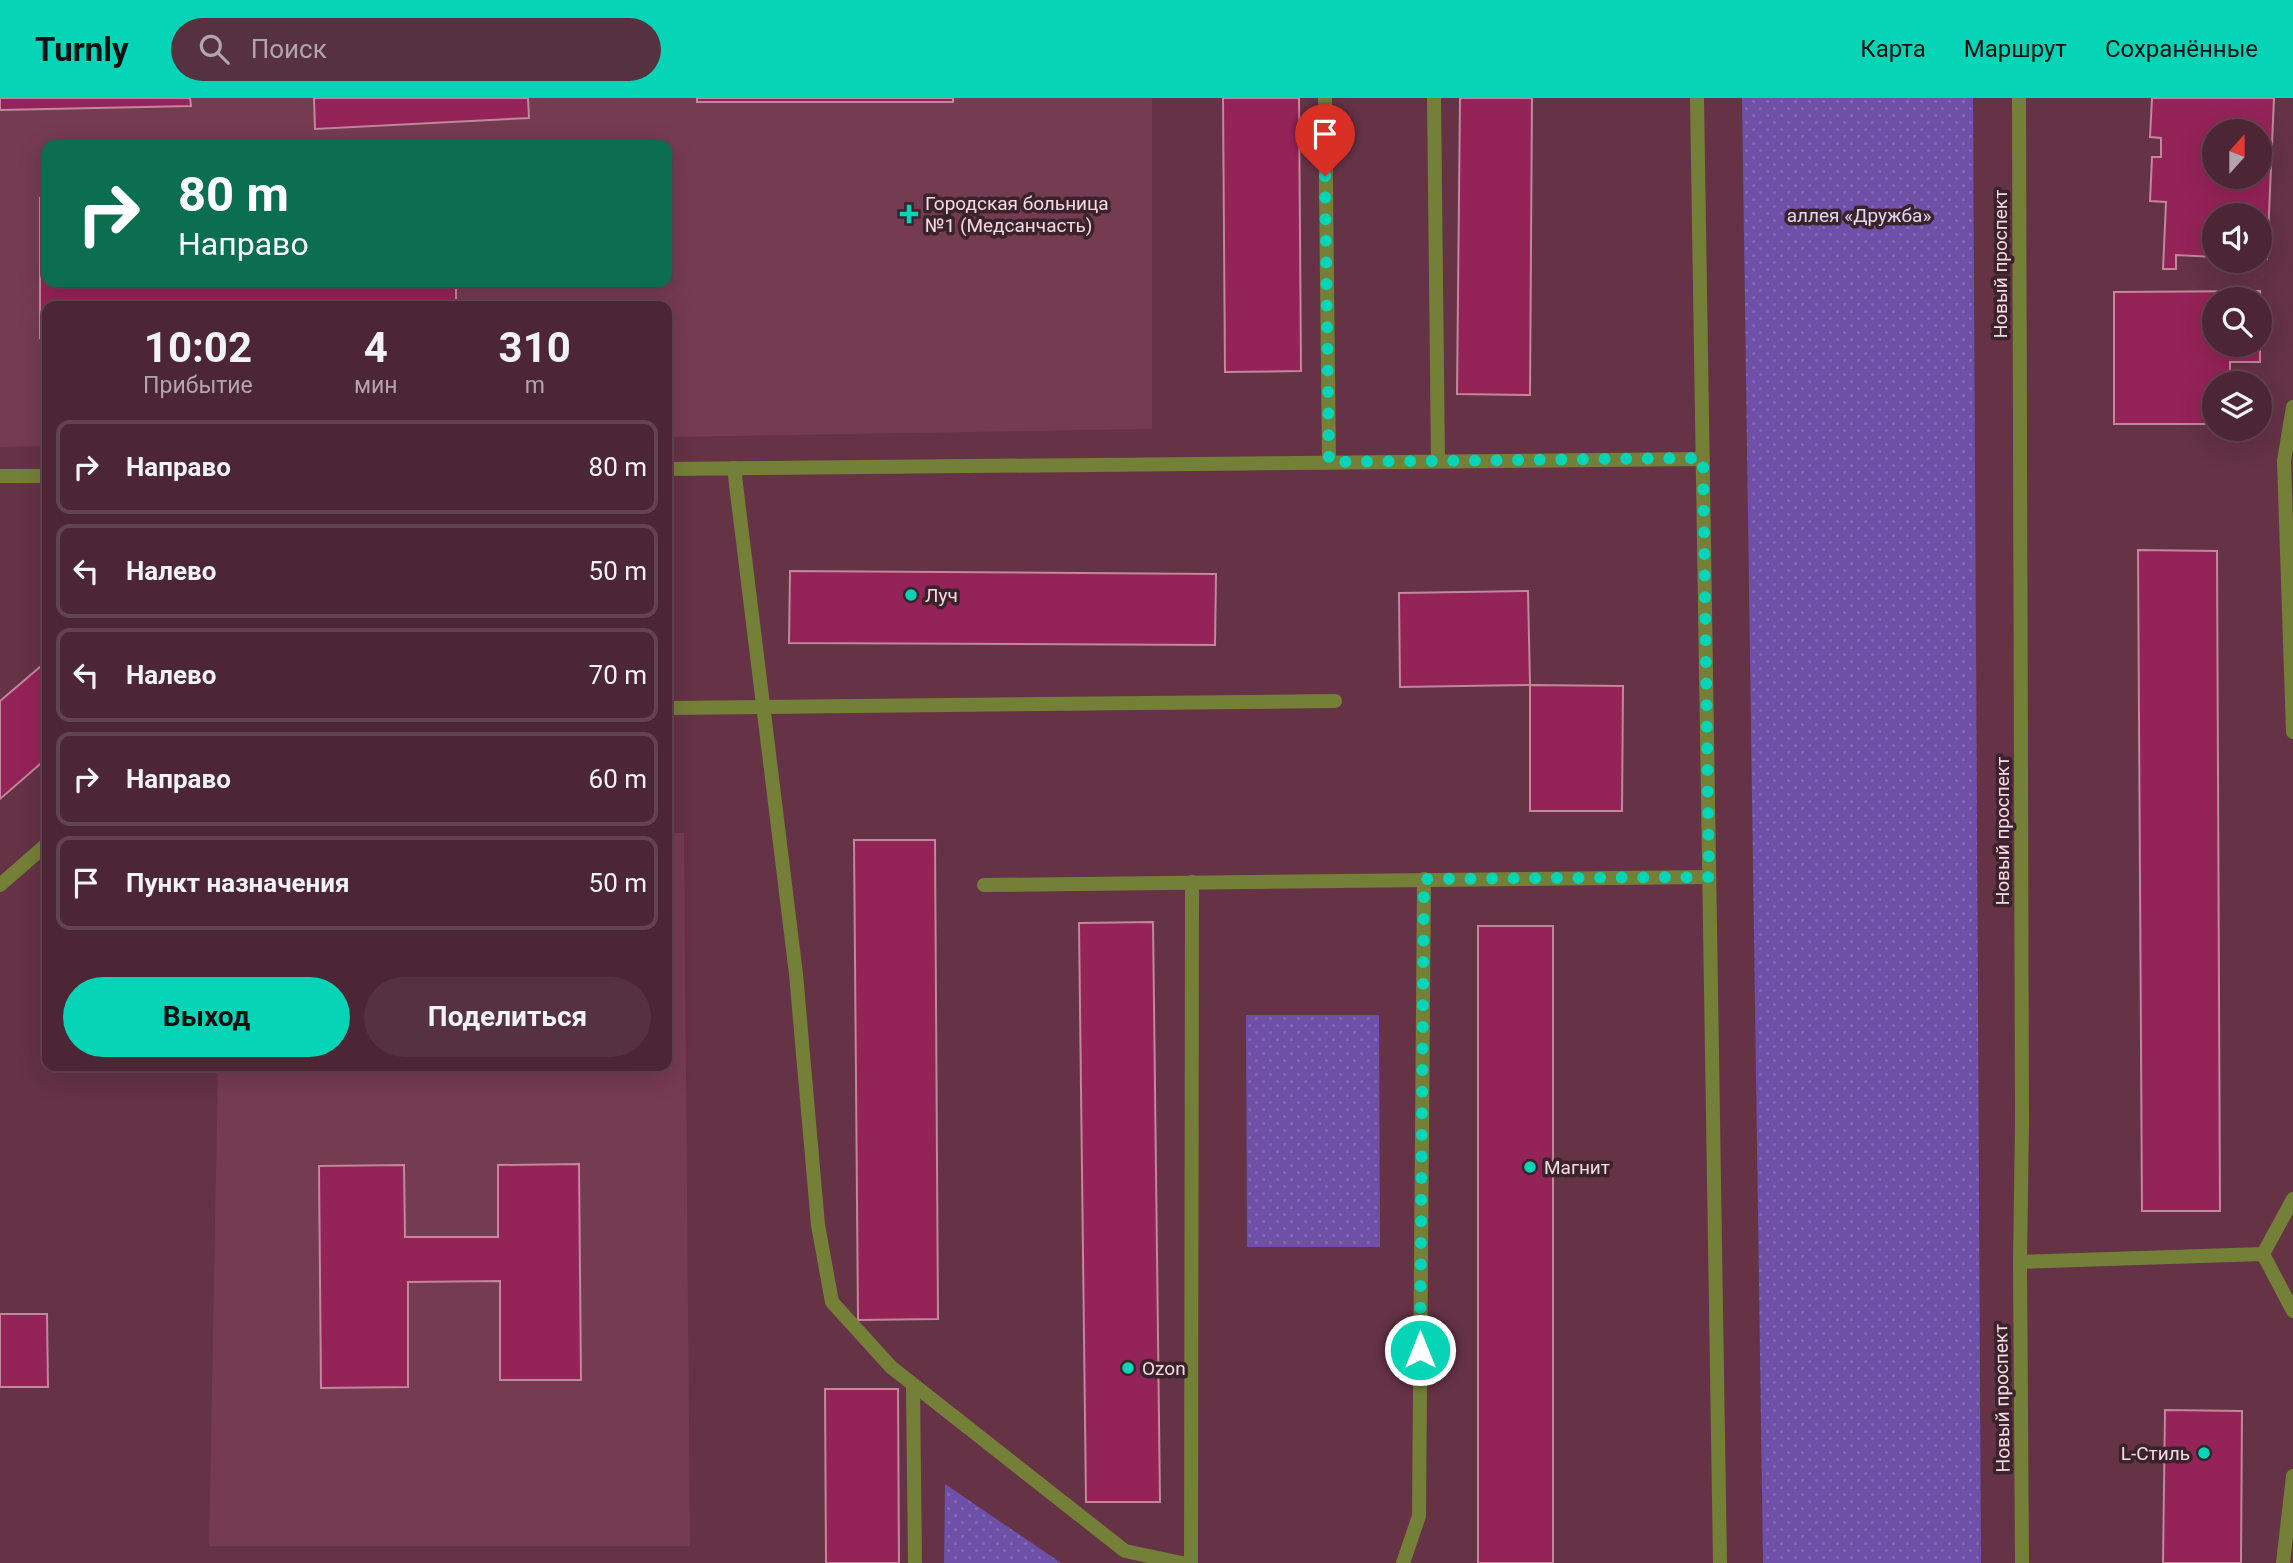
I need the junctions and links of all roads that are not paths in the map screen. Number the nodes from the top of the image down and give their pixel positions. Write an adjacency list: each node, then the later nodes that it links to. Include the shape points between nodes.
1 (1325, 98): 8 (street)
2 (1434, 98): 7 (street)
3 (1697, 98): 6 (street)
4 (2019, 98): 26 (street, Новый проспект)
5 (2293, 407): 13 (street, via 2284,461)
6 (1703, 458): 7 (street); 19 (street)
7 (1438, 461): 8 (street)
8 (1329, 462): 9 (street)
9 (734, 468): 10 (street); 15 (street)
10 (672, 469)
11 (0, 476): 12 (street)
12 (42, 476)
13 (2290, 568): 17 (street)
14 (1335, 701): 15 (street)
15 (763, 706): 16 (street); 28 (street, via 796,974 818,1225 832,1302)
16 (672, 708)
17 (2293, 732)
18 (42, 848): 22 (street)
19 (1709, 877): 20 (street); 34 (street)
20 (1424, 879): 21 (street); 33 (street, via 1419,1517)
21 (1192, 882): 23 (street); 32 (street)
22 (0, 885)
23 (984, 885)
24 (2293, 1199): 25 (street)
25 (2263, 1254): 26 (street); 27 (street)
26 (2020, 1262): 35 (street, Новый проспект)
27 (2293, 1311)
28 (913, 1385): 30 (street); 31 (street, via 1125,1551)
29 (2293, 1476): 36 (street)
30 (915, 1563)
31 (1182, 1563)
32 (1191, 1563)
33 (1403, 1563)
34 (1720, 1563)
35 (2022, 1563)
36 (2283, 1563)

